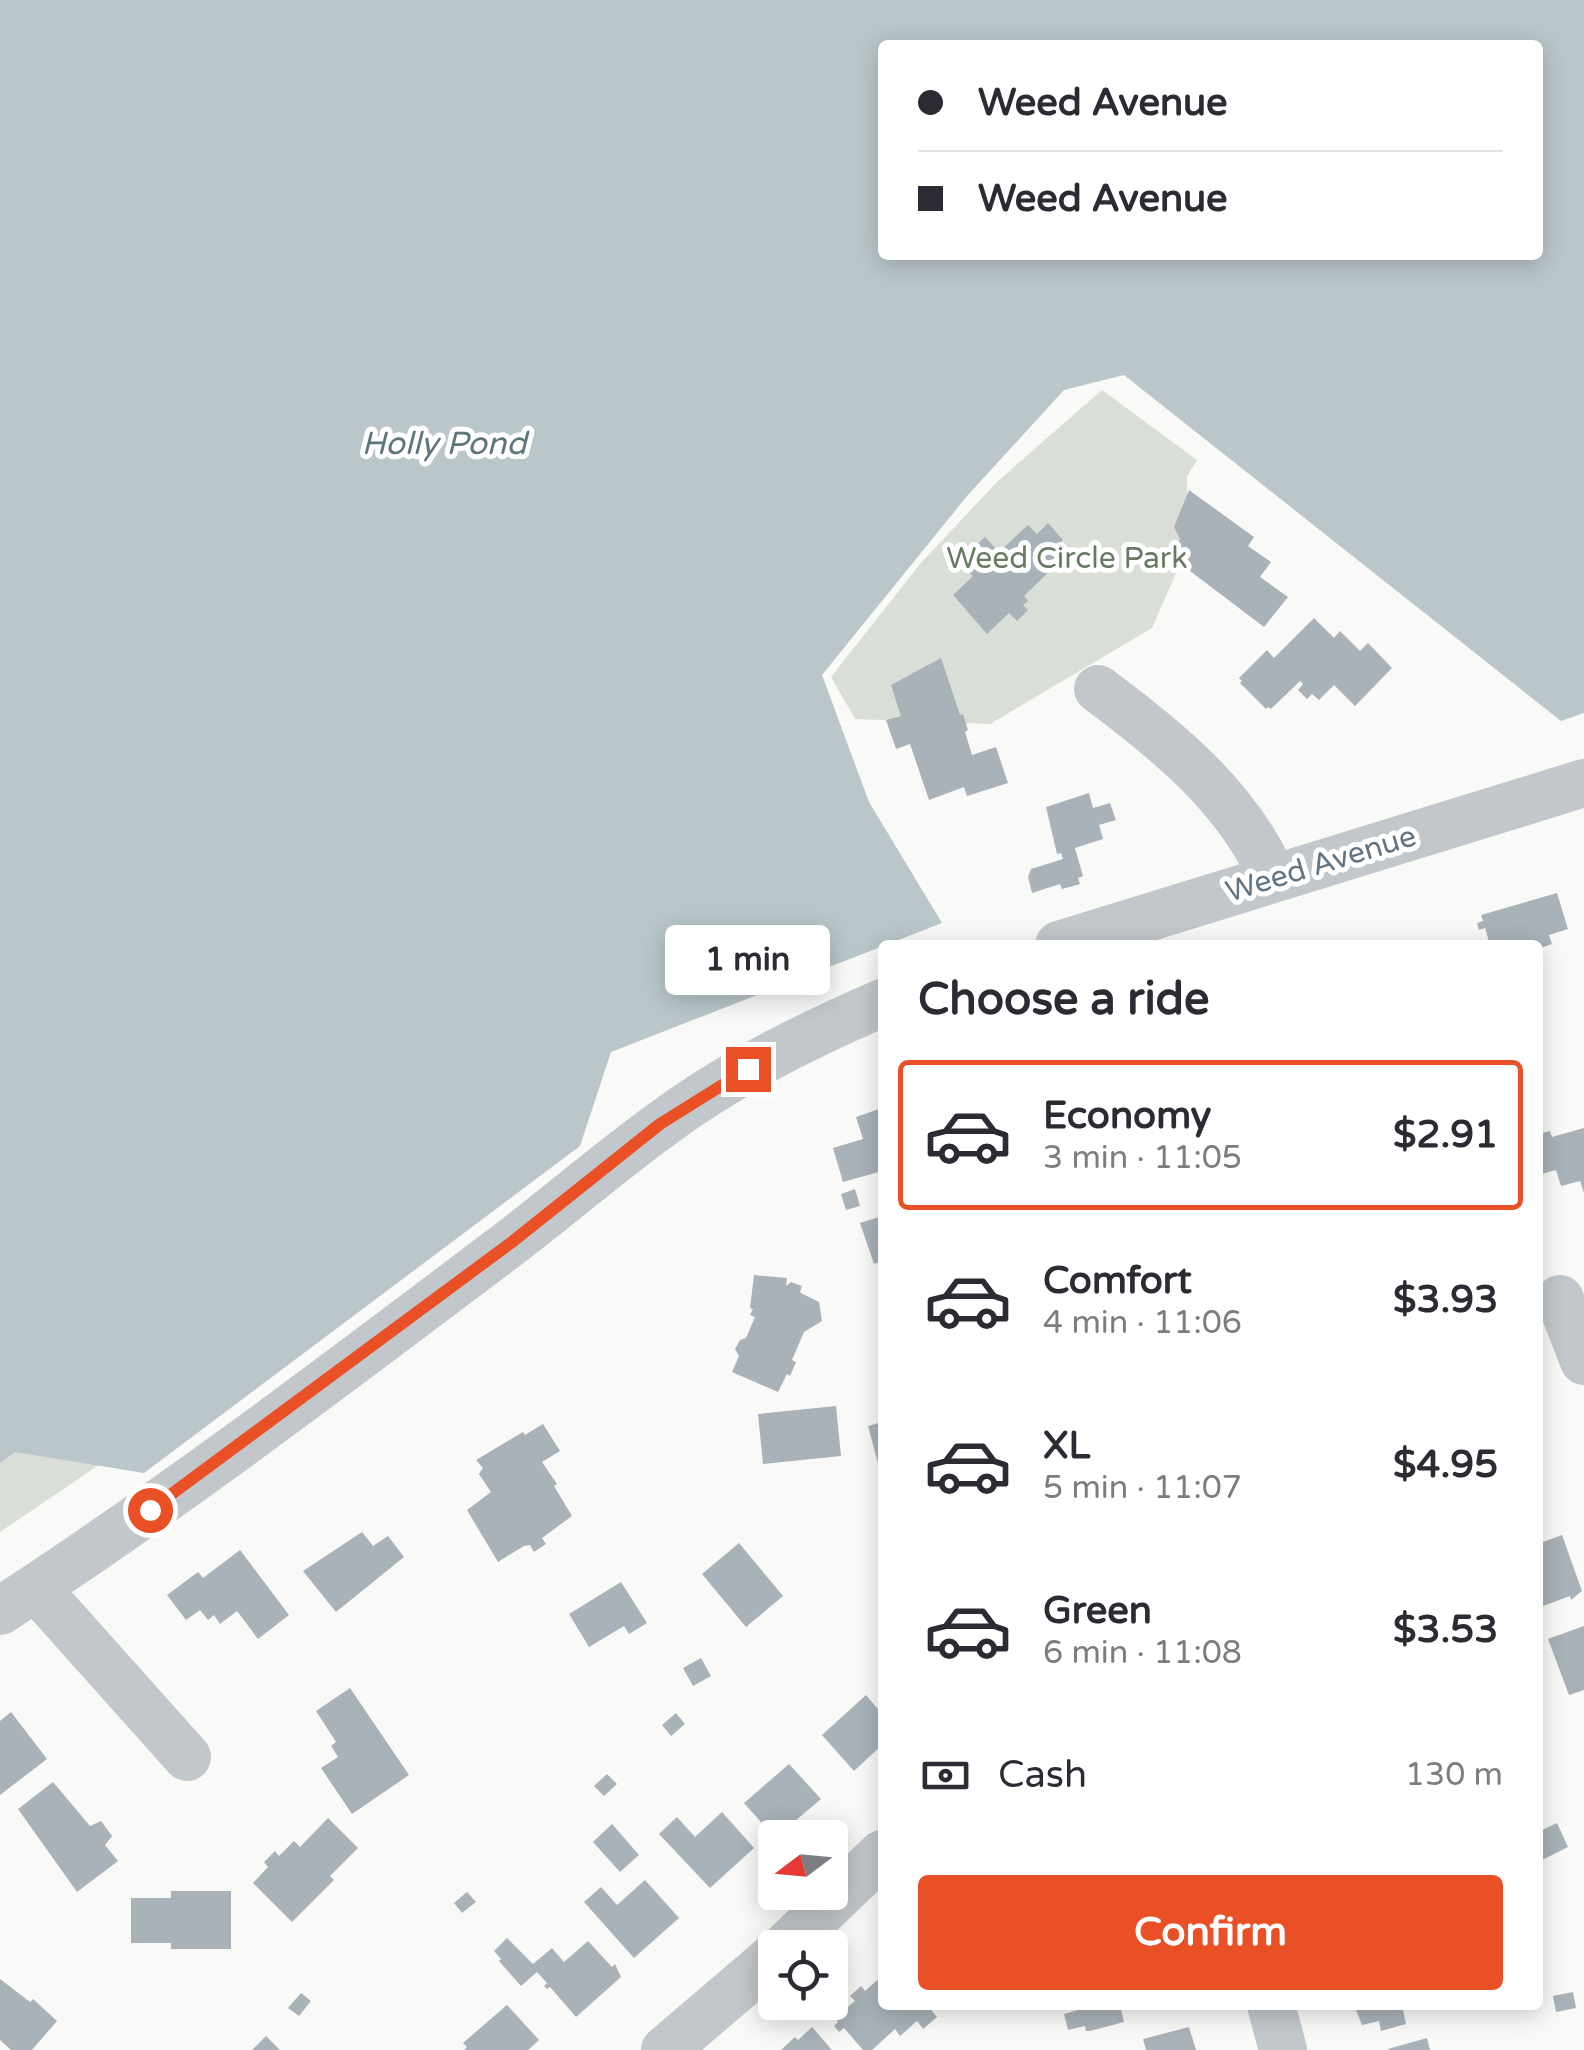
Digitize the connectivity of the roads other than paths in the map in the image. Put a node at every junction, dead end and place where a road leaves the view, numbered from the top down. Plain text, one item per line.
1 (1098, 689) dead end
2 (1584, 783) edge
3 (1272, 878) junction
4 (1075, 940) edge
5 (878, 1005) edge
6 (1560, 1298) edge
7 (1584, 1361) edge
8 (18, 1600) edge
9 (187, 1757) dead end
10 (878, 1858) edge
11 (803, 1930) edge
12 (758, 1971) edge
13 (1272, 2010) edge
14 (665, 2050) edge
15 (1283, 2050) edge

1 - 3 street
2 - 3 street, Weed Avenue
3 - 4 street, Weed Avenue
5 - 8 street
6 - 7 street
8 - 9 street
10 - 11 street
12 - 14 street
13 - 15 street

